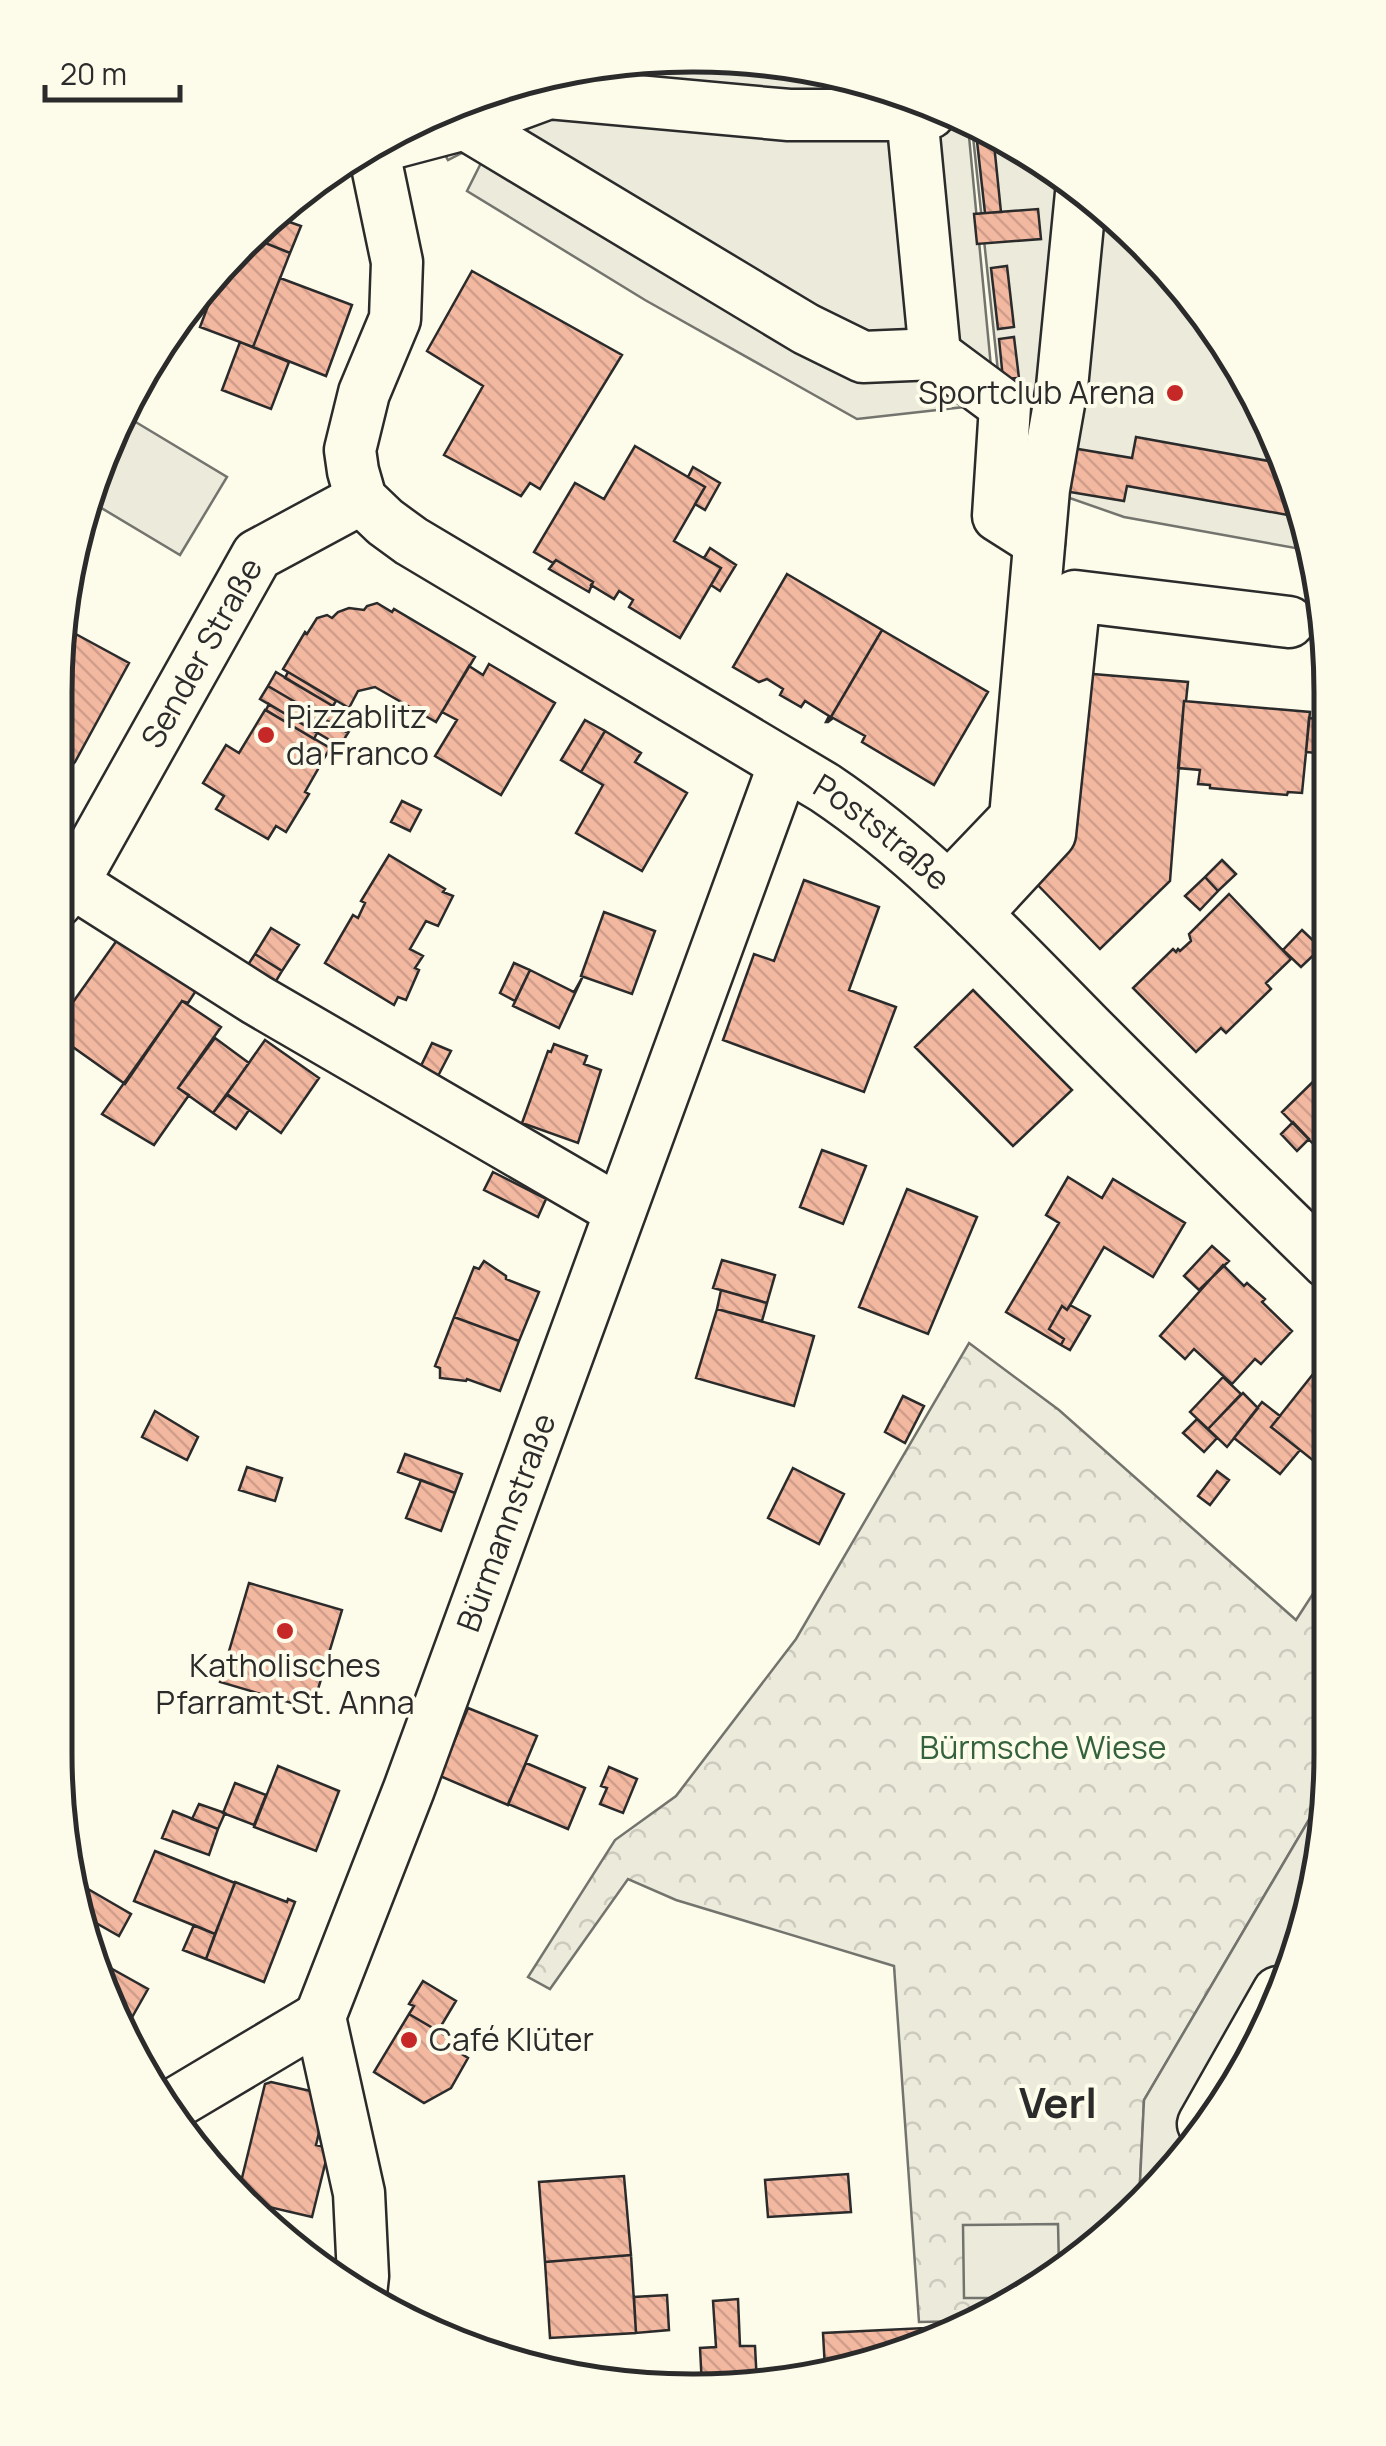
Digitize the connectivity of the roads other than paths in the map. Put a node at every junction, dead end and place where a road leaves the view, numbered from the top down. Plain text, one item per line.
1 (915, 114) edge
2 (921, 117) edge
3 (464, 124) junction
4 (419, 136) edge
5 (376, 160) edge
6 (1080, 208) edge
7 (935, 354) junction
8 (361, 499) junction
9 (1039, 542) junction
10 (1290, 622) dead end
11 (784, 764) junction
12 (73, 877) edge
13 (73, 898) edge
14 (963, 901) junction
15 (620, 1211) junction
16 (1314, 1249) edge
17 (320, 2017) junction
18 (179, 2101) edge
19 (363, 2278) edge

1 - 3 street
2 - 7 street
3 - 4 street
3 - 7 street
5 - 8 street
6 - 9 street
7 - 9 street
8 - 11 street, Poststraße
8 - 12 street, Sender Straße
9 - 14 street
10 - 14 street
11 - 14 street, Poststraße
11 - 15 street, Bürmannstraße
13 - 15 street
14 - 16 street, Poststraße
15 - 17 street, Bürmannstraße
17 - 18 street
17 - 19 street

